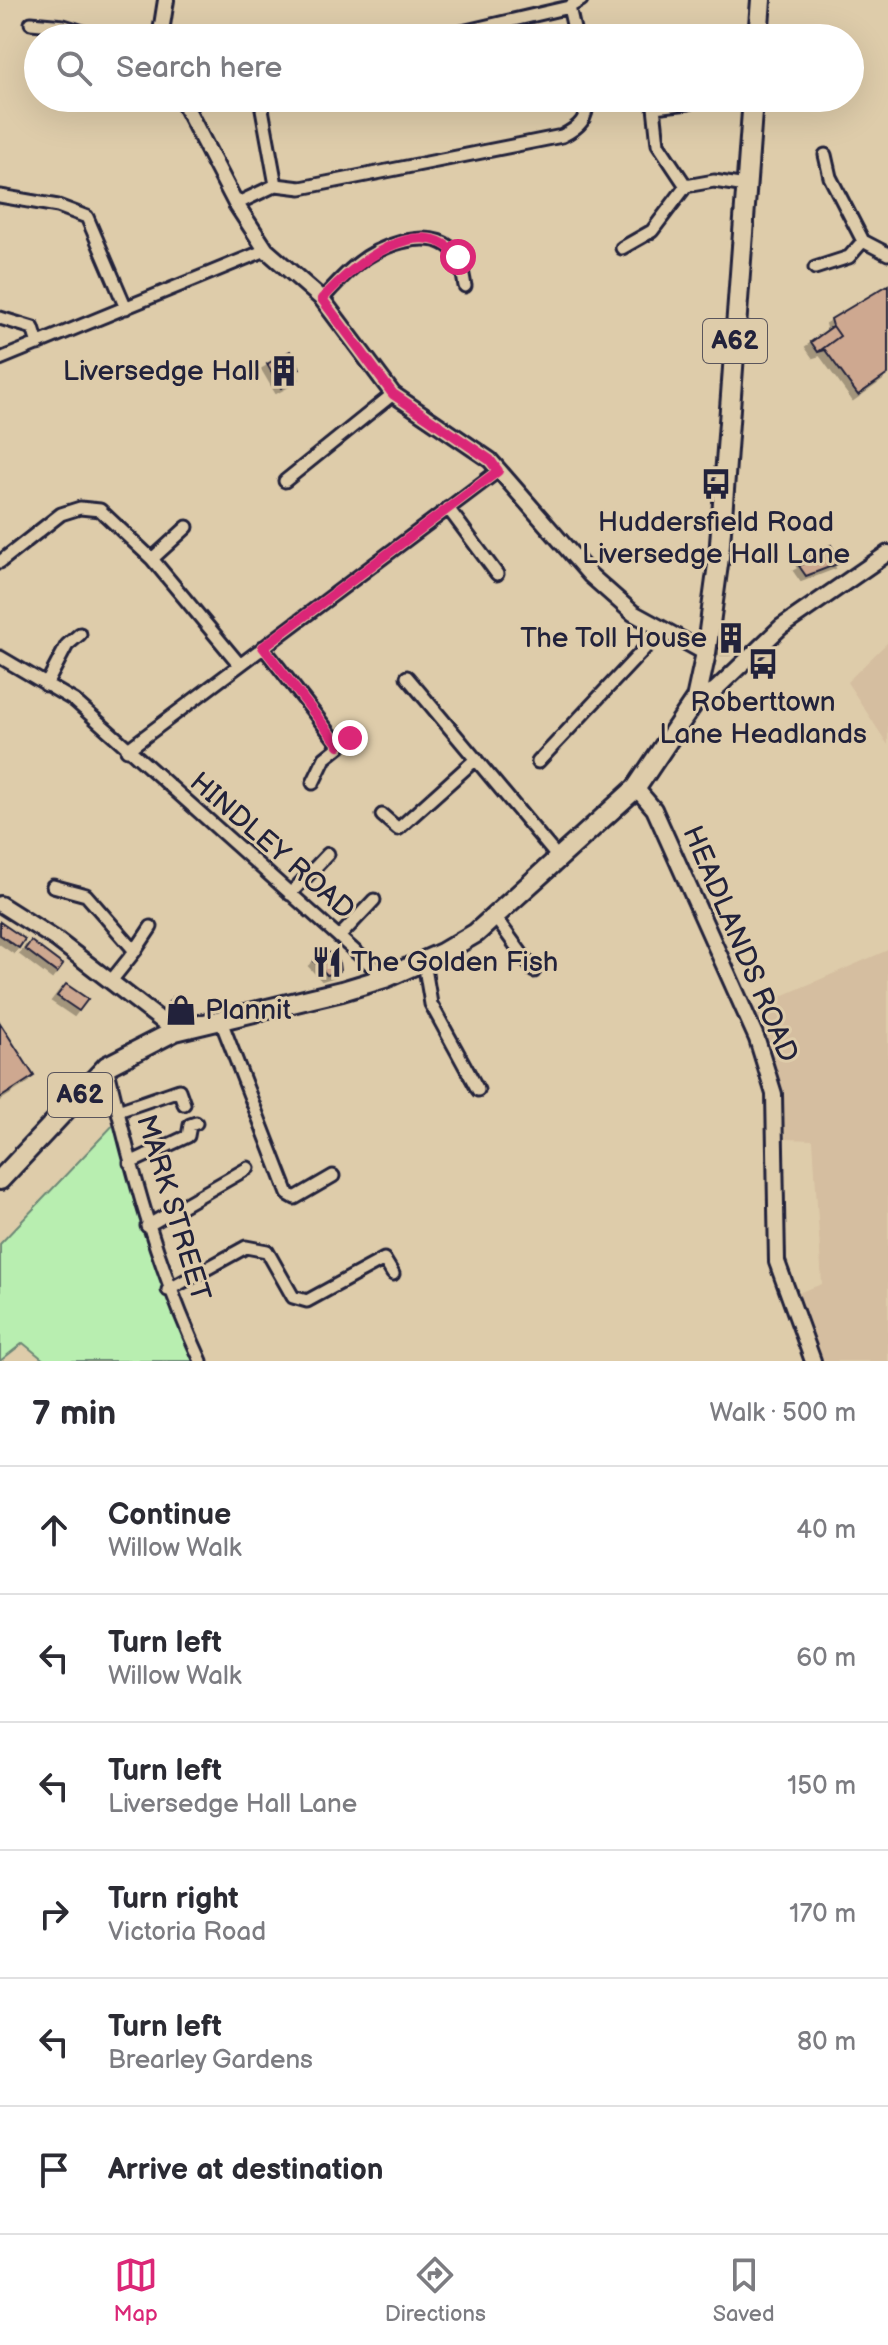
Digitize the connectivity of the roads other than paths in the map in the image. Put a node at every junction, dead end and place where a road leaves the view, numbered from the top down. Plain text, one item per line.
1 (166, 0) edge
2 (581, 0) edge
3 (761, 0) edge
4 (569, 7) junction
5 (31, 23) dead end
6 (42, 24) edge
7 (162, 24) edge
8 (496, 24) edge
9 (573, 24) edge
10 (759, 24) edge
11 (188, 112) edge
12 (263, 112) edge
13 (588, 112) edge
14 (655, 112) edge
15 (752, 112) edge
16 (825, 155) dead end
17 (276, 185) junction
18 (686, 186) junction
19 (746, 186) junction
20 (0, 196) edge
21 (236, 204) junction
22 (863, 241) junction
23 (622, 248) dead end
24 (266, 250) junction
25 (888, 254) edge
26 (815, 268) dead end
27 (465, 286) dead end
28 (322, 299) junction
29 (126, 308) junction
30 (0, 318) edge
31 (38, 344) junction
32 (0, 359) edge
33 (393, 394) junction
34 (498, 471) junction
35 (285, 481) dead end
36 (448, 508) junction
37 (187, 527) dead end
38 (888, 553) edge
39 (152, 559) junction
40 (0, 562) edge
41 (497, 574) dead end
42 (662, 630) junction
43 (80, 634) dead end
44 (263, 647) junction
45 (706, 653) junction
46 (0, 657) edge
47 (240, 665) junction
48 (407, 677) dead end
49 (46, 685) junction
50 (696, 699) junction
51 (350, 738) dead end
52 (339, 745) junction
53 (127, 750) junction
54 (476, 759) junction
55 (538, 762) dead end
56 (313, 783) dead end
57 (636, 788) junction
58 (382, 815) dead end
59 (328, 854) dead end
60 (560, 860) junction
61 (53, 886) dead end
62 (290, 894) junction
63 (374, 900) dead end
64 (0, 904) edge
65 (495, 917) junction
66 (151, 927) dead end
67 (339, 937) junction
68 (135, 951) junction
69 (424, 962) junction
70 (534, 971) dead end
71 (385, 978) junction
72 (111, 981) junction
73 (221, 1021) junction
74 (175, 1031) junction
75 (107, 1066) junction
76 (478, 1090) dead end
77 (184, 1104) dead end
78 (118, 1111) junction
79 (196, 1123) dead end
80 (130, 1163) junction
81 (248, 1168) dead end
82 (333, 1176) dead end
83 (0, 1180) edge
84 (147, 1226) junction
85 (393, 1274) dead end
86 (168, 1290) junction
87 (201, 1361) edge
88 (813, 1361) edge

1 - 7 street
2 - 4 street
3 - 10 main road
4 - 8 street
4 - 9 street
5 - 6 street
11 - 21 street
12 - 17 street
13 - 17 street
14 - 18 street
15 - 19 main road, A62
16 - 22 street
17 - 21 street
18 - 19 street
18 - 23 street
19 - 45 main road, A62
20 - 29 street
21 - 24 street
22 - 25 street
22 - 26 street
24 - 28 street
24 - 29 street
27 - 28 street
28 - 33 street
29 - 31 street
30 - 31 street
31 - 32 street
33 - 34 street
33 - 35 street
34 - 36 street
34 - 42 street
36 - 41 street
36 - 44 street
37 - 39 street
38 - 50 street
39 - 40 street
39 - 47 street
42 - 45 street
42 - 55 street
43 - 49 street
44 - 47 street
44 - 52 street
45 - 50 main road, A62
46 - 49 street, HINDLEY ROAD
47 - 53 street
48 - 54 street
49 - 53 street, HINDLEY ROAD
50 - 57 main road, A62
51 - 52 street
52 - 56 street
53 - 62 street, HINDLEY ROAD
54 - 58 street
54 - 60 street
57 - 60 main road, A62
57 - 88 street, HEADLANDS ROAD
59 - 62 street
60 - 65 main road, A62
61 - 68 street
62 - 67 street, HINDLEY ROAD
63 - 67 street
64 - 72 street
65 - 69 main road, A62
65 - 70 street
66 - 68 street
67 - 71 street, HINDLEY ROAD
68 - 72 street
69 - 71 main road, A62
69 - 76 street
71 - 73 main road, A62
72 - 74 street
73 - 74 main road, A62
73 - 82 street
74 - 75 main road, A62
75 - 78 street, MARK STREET
75 - 83 main road, A62
77 - 78 street
78 - 80 street, MARK STREET
79 - 80 street
80 - 84 street, MARK STREET
81 - 84 street
84 - 86 street, MARK STREET
85 - 86 street
86 - 87 street, MARK STREET

